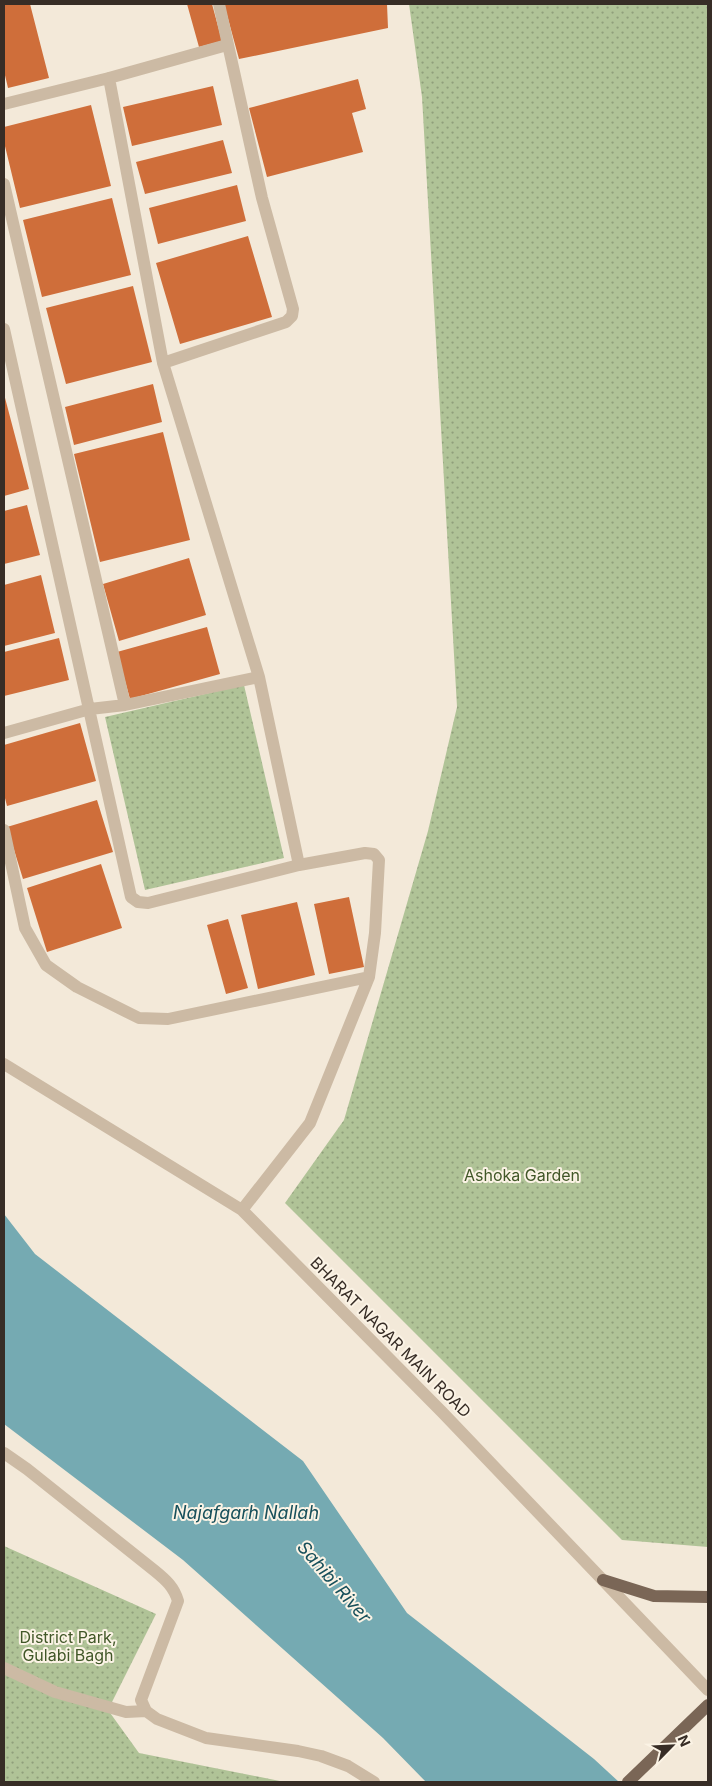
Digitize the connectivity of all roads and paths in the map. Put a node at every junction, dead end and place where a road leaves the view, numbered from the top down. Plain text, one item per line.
1 (218, 4) edge
2 (227, 45) junction
3 (109, 78) junction
4 (4, 104) edge
5 (4, 184) edge
6 (4, 329) edge
7 (163, 363) junction
8 (259, 677) junction
9 (125, 705) junction
10 (90, 709) junction
11 (4, 733) edge
12 (4, 830) edge
13 (299, 865) junction
14 (369, 977) junction
15 (4, 1064) edge
16 (242, 1210) junction
17 (4, 1453) edge
18 (603, 1580) junction
19 (708, 1597) edge
20 (4, 1668) edge
21 (708, 1690) edge
22 (708, 1705) edge
23 (143, 1706) junction
24 (374, 1782) edge
25 (628, 1782) edge

1 - 2 street
2 - 3 street
2 - 7 street
3 - 4 street
3 - 7 street
5 - 9 street
6 - 10 street
7 - 8 street
8 - 9 street
8 - 13 street
9 - 10 street
10 - 11 street
10 - 13 street
12 - 14 street
13 - 14 street
14 - 16 street
15 - 16 street, BHARAT NAGAR MAIN ROAD
16 - 18 street, BHARAT NAGAR MAIN ROAD
17 - 23 street
18 - 19 main road
18 - 21 street, BHARAT NAGAR MAIN ROAD
20 - 23 street
22 - 25 main road
23 - 24 street

